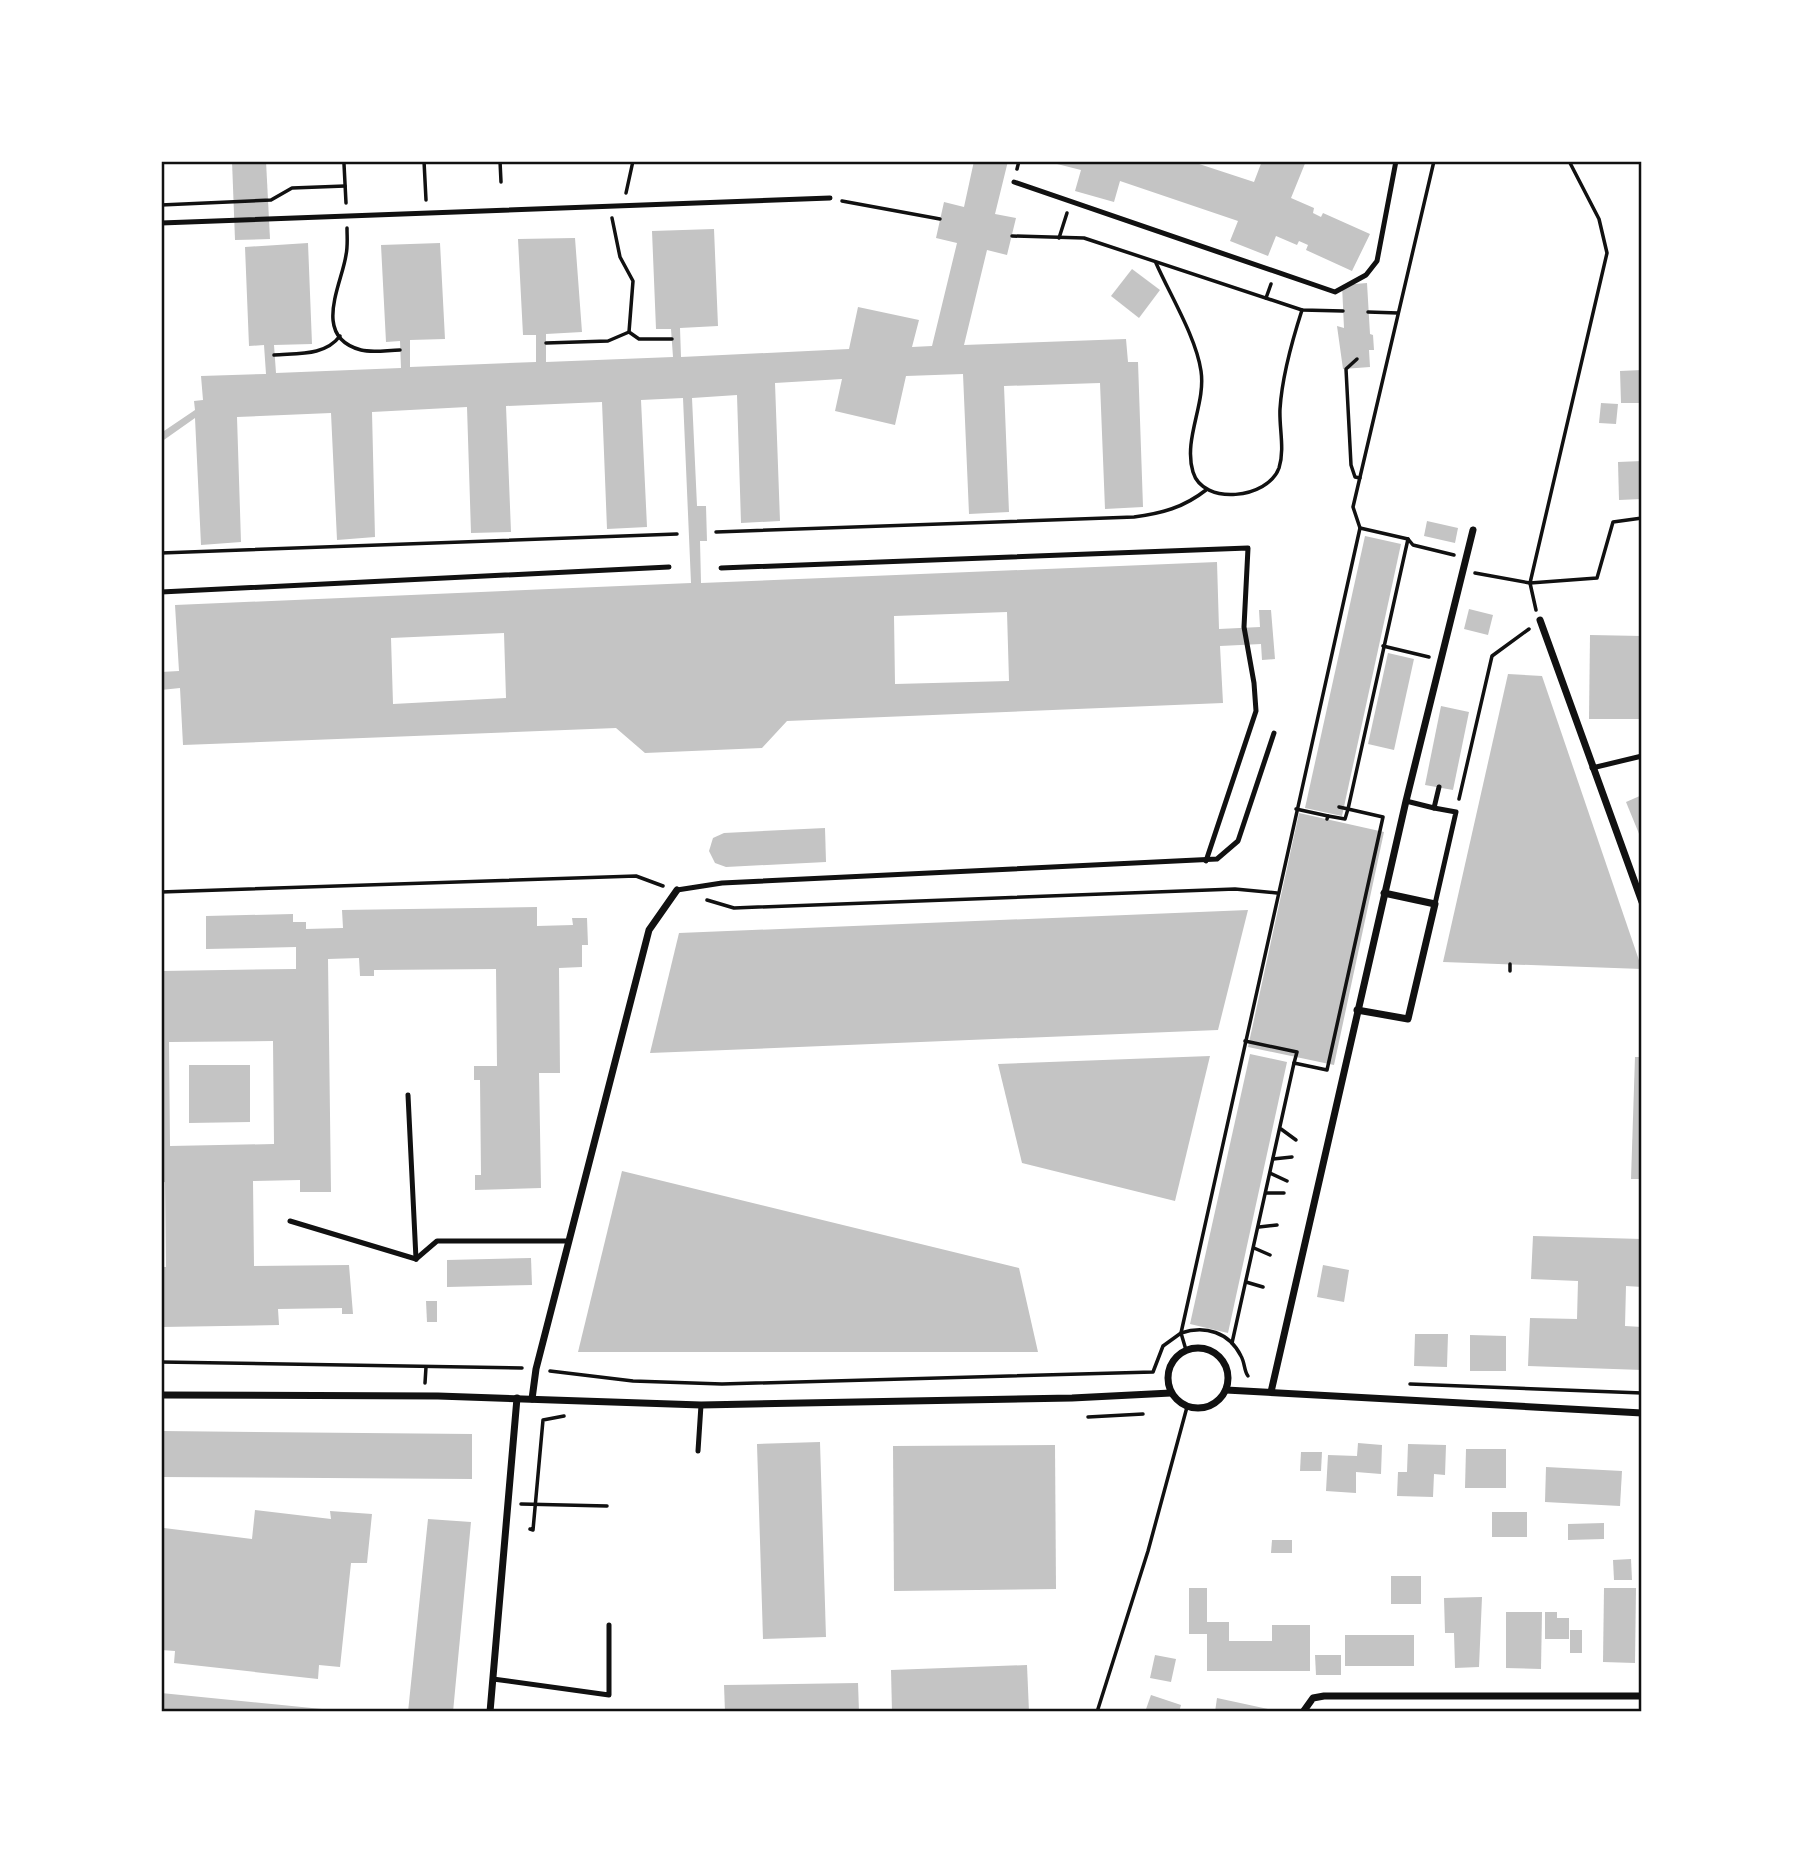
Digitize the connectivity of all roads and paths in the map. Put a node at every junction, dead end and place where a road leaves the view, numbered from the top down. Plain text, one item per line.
1 (424, 161) edge
2 (500, 161) edge
3 (633, 161) edge
4 (1396, 161) edge
5 (1434, 161) edge
6 (1569, 161) edge
7 (344, 164) dead end
8 (501, 182) dead end
9 (1014, 182) dead end
10 (345, 186) junction
11 (830, 198) joint
12 (1070, 201) junction
13 (161, 205) edge
14 (625, 205) junction
15 (611, 206) junction
16 (426, 212) junction
17 (346, 215) junction
18 (940, 219) dead end
19 (161, 223) edge
20 (1012, 236) dead end
21 (1059, 238) junction
22 (1156, 263) junction
23 (1302, 310) junction
24 (1343, 311) dead end
25 (1368, 312) dead end
26 (1398, 313) junction
27 (629, 332) junction
28 (340, 336) junction
29 (672, 339) dead end
30 (546, 343) dead end
31 (400, 350) dead end
32 (274, 355) dead end
33 (1357, 359) dead end
34 (1360, 478) junction
35 (1206, 490) junction
36 (1642, 518) edge
37 (1360, 528) junction
38 (1473, 530) dead end
39 (716, 532) dead end
40 (677, 534) dead end
41 (1388, 535) junction
42 (1408, 539) junction
43 (1387, 541) dead end
44 (161, 553) edge
45 (1466, 557) junction
46 (669, 567) dead end
47 (721, 568) dead end
48 (1463, 570) junction
49 (1530, 583) junction
50 (161, 592) edge
51 (1540, 620) junction
52 (1383, 646) junction
53 (1440, 659) junction
54 (1274, 733) dead end
55 (1642, 756) edge
56 (1592, 768) junction
57 (1439, 787) dead end
58 (1406, 802) junction
59 (1339, 807) dead end
60 (1434, 808) junction
61 (1296, 809) junction
62 (1348, 809) junction
63 (1456, 812) junction
64 (1206, 861) junction
65 (677, 890) junction
66 (161, 892) edge
67 (1277, 893) junction
68 (1384, 893) junction
69 (1642, 902) edge
70 (1435, 904) junction
71 (1510, 964) dead end
72 (1510, 971) dead end
73 (1357, 1010) junction
74 (1245, 1041) junction
75 (1294, 1063) junction
76 (408, 1095) dead end
77 (1280, 1128) junction
78 (1296, 1140) dead end
79 (1292, 1157) dead end
80 (1273, 1160) junction
81 (1270, 1173) junction
82 (1287, 1181) dead end
83 (1266, 1193) junction
84 (1284, 1193) dead end
85 (290, 1222) dead end
86 (1277, 1225) dead end
87 (1258, 1227) junction
88 (569, 1241) junction
89 (1254, 1248) junction
90 (1270, 1255) dead end
91 (416, 1259) junction
92 (1246, 1282) junction
93 (1263, 1287) dead end
94 (1181, 1333) junction
95 (1232, 1343) junction
96 (1186, 1350) junction
97 (161, 1362) edge
98 (426, 1367) junction
99 (536, 1369) junction
100 (1275, 1377) junction
101 (425, 1383) dead end
102 (1407, 1384) dead end
103 (1226, 1390) junction
104 (1271, 1392) junction
105 (1171, 1393) junction
106 (1642, 1393) edge
107 (161, 1395) edge
108 (517, 1398) junction
109 (531, 1399) junction
110 (576, 1401) junction
111 (701, 1405) junction
112 (1187, 1407) junction
113 (1642, 1413) edge
114 (1143, 1414) dead end
115 (1088, 1417) dead end
116 (698, 1451) dead end
117 (508, 1504) junction
118 (536, 1504) junction
119 (607, 1506) dead end
120 (530, 1529) dead end
121 (608, 1625) dead end
122 (493, 1679) junction
123 (1642, 1696) edge
124 (490, 1712) edge
125 (1097, 1712) edge
126 (1303, 1712) edge

1 - 16 path
2 - 8 path
3 - 14 path
4 - 12 lane
5 - 26 path
6 - 49 path
7 - 10 path
9 - 12 lane
10 - 13 path
10 - 17 path
11 - 14 lane
11 - 18 path
12 - 21 path
14 - 15 lane
15 - 16 lane
15 - 27 path
16 - 17 lane
17 - 19 lane
17 - 28 path
20 - 21 path
21 - 22 path
22 - 23 path
22 - 35 path
23 - 24 path
23 - 35 path
25 - 26 path
26 - 34 path
27 - 29 path
27 - 30 path
28 - 31 path
28 - 32 path
33 - 34 path
34 - 37 path
35 - 39 path
36 - 49 path
37 - 41 path
37 - 61 path
38 - 45 street
40 - 44 path
41 - 42 path
41 - 43 path
42 - 45 path
42 - 52 path
45 - 48 street
46 - 50 lane
47 - 64 lane
48 - 49 path
48 - 53 street
49 - 51 path
51 - 56 street
51 - 63 path
52 - 53 path
52 - 62 path
53 - 58 street
54 - 64 lane
55 - 56 lane
56 - 69 street
57 - 60 lane
58 - 60 lane
58 - 68 street
59 - 62 path
60 - 63 lane
61 - 62 path
61 - 67 path
62 - 75 path
63 - 70 lane
64 - 65 lane
65 - 66 path
65 - 67 path
65 - 88 street
67 - 74 path
68 - 70 street
68 - 73 street
70 - 73 street
71 - 72 path
73 - 100 street
74 - 75 path
74 - 94 path
75 - 77 path
76 - 91 lane
77 - 78 path
77 - 80 path
79 - 80 path
80 - 81 path
81 - 82 path
81 - 83 path
83 - 84 path
83 - 87 path
85 - 91 lane
86 - 87 path
87 - 89 path
88 - 91 lane
88 - 99 street
89 - 90 path
89 - 92 path
92 - 93 path
92 - 95 path
94 - 95 path
94 - 96 path
94 - 99 path
95 - 100 path
96 - 103 street
96 - 105 street
97 - 98 path
98 - 99 path
98 - 101 path
99 - 109 street
100 - 104 street
102 - 106 path
103 - 104 street
103 - 112 street
104 - 113 street
105 - 111 street
105 - 112 street
107 - 108 street
108 - 109 street
108 - 117 street
109 - 110 street
110 - 111 street
110 - 118 path
111 - 116 lane
112 - 125 path
114 - 115 path
117 - 118 path
117 - 122 street
118 - 119 path
118 - 120 path
121 - 122 lane
122 - 124 street
123 - 126 street

